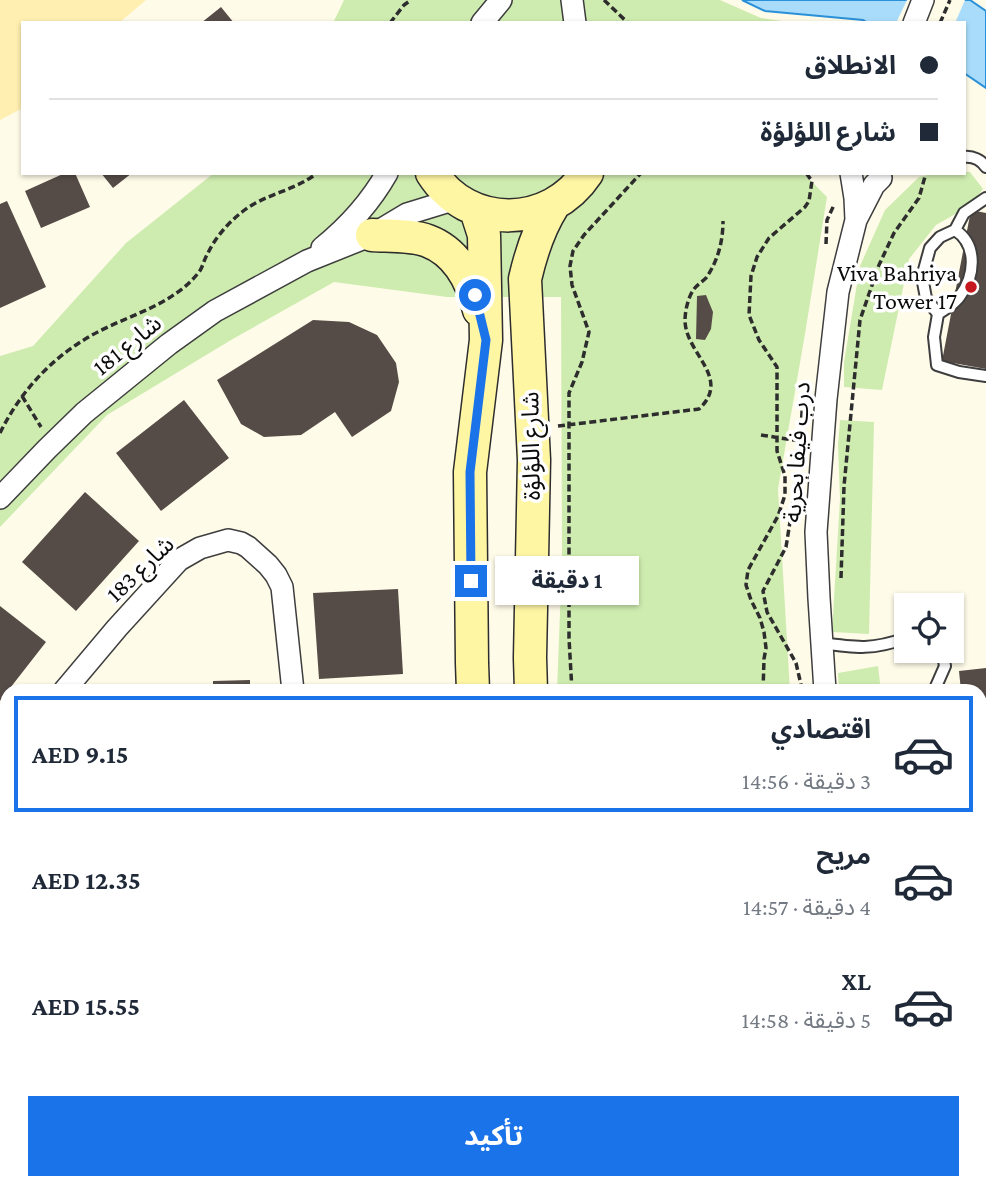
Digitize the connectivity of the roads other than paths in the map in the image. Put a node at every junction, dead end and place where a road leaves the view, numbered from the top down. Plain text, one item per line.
1 (501, 0) edge
2 (572, 0) edge
3 (923, 0) edge
4 (484, 21) edge
5 (575, 21) edge
6 (915, 21) edge
7 (966, 157) edge
8 (986, 167) edge
9 (386, 175) edge
10 (434, 175) edge
11 (585, 175) edge
12 (851, 175) edge
13 (864, 175) edge
14 (889, 176) edge
15 (986, 198) edge
16 (466, 204) junction
17 (552, 206) junction
18 (856, 220) junction
19 (955, 230) junction
20 (372, 234) junction
21 (307, 261) junction
22 (937, 314) junction
23 (486, 340) junction
24 (986, 376) edge
25 (0, 498) edge
26 (894, 642) edge
27 (822, 643) junction
28 (944, 663) edge
29 (70, 684) edge
30 (292, 684) edge
31 (474, 684) edge
32 (531, 684) edge
33 (825, 684) edge
34 (937, 684) edge

1 - 4 street
2 - 5 street
3 - 6 street
7 - 8 lane
9 - 21 street, شارع 181
10 - 16 main road
11 - 17 main road
12 - 18 street, درب فيفا بحرية
13 - 14 street
14 - 18 street, درب فيفا بحرية
15 - 19 lane
16 - 17 main road
16 - 20 street, شارع 181
16 - 23 main road, شارع اللؤلؤة
17 - 32 main road, شارع اللؤلؤة
18 - 27 street, درب فيفا بحرية
19 - 22 lane
19 - 22 lane
20 - 21 street, شارع 181
20 - 23 main road
21 - 25 street, شارع 181
22 - 24 lane
23 - 31 main road, شارع اللؤلؤة
26 - 27 lane
27 - 33 street, درب فيفا بحرية
28 - 34 lane
29 - 30 street, شارع 183

